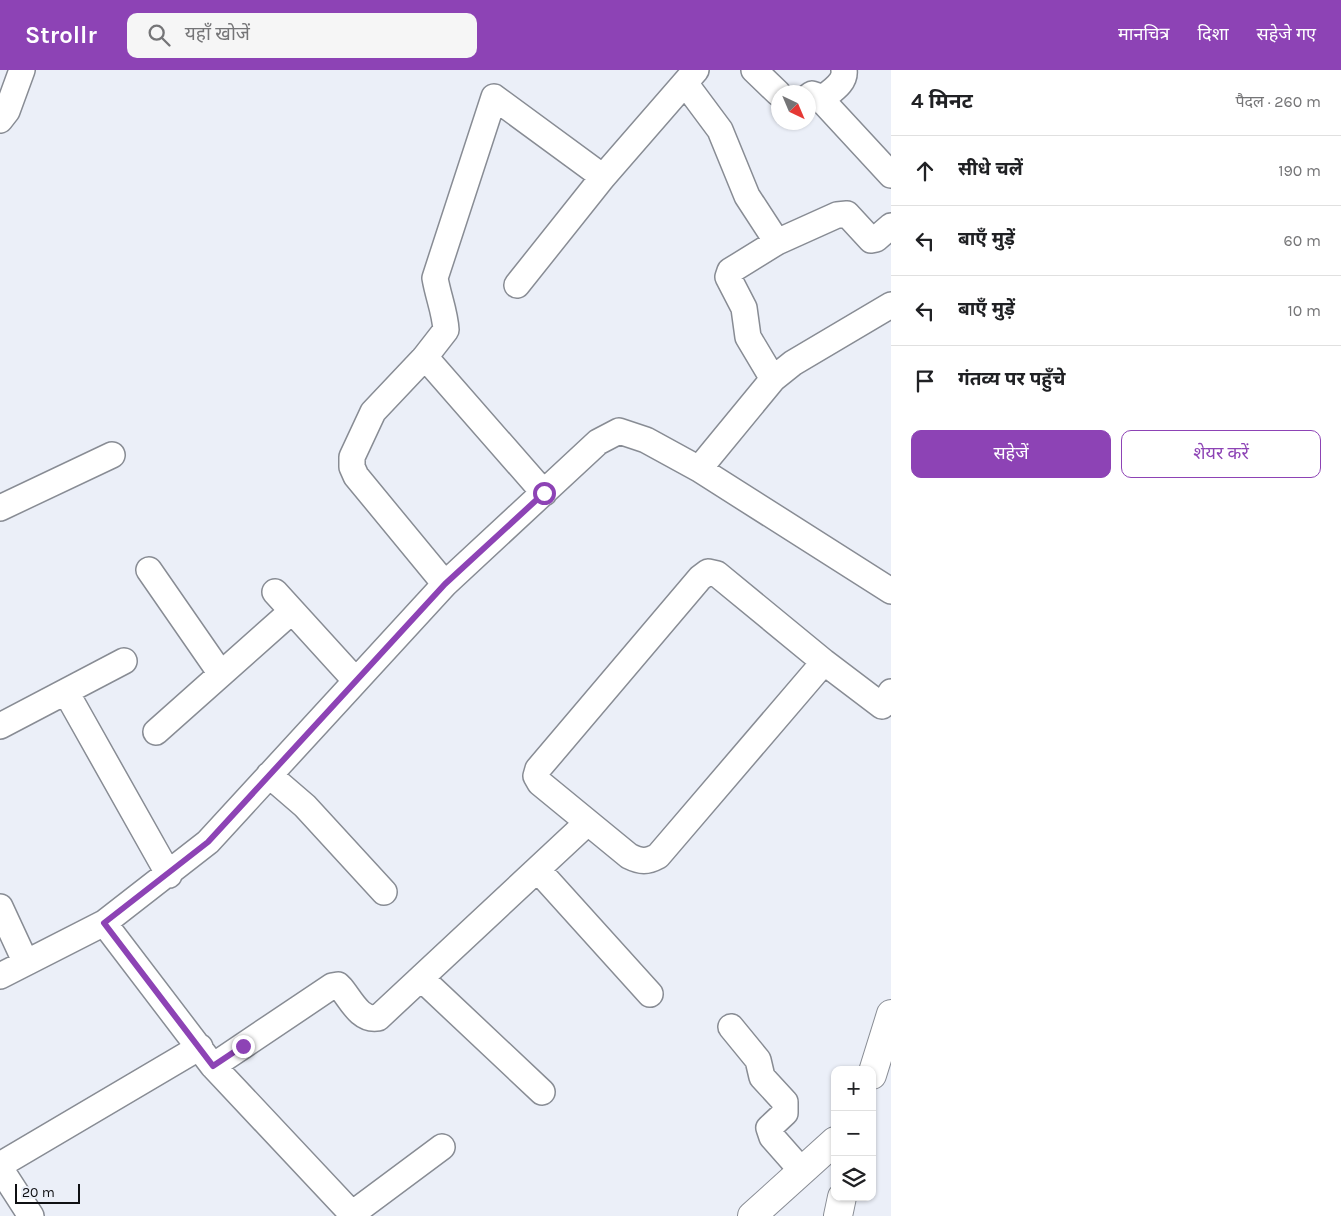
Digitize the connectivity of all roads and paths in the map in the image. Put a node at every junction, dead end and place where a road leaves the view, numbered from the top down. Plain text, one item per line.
1 (22, 70) edge
2 (754, 70) edge
3 (844, 70) edge
4 (690, 76) edge
5 (771, 86) edge
6 (816, 97) edge
7 (816, 99) edge
8 (0, 120) edge
9 (891, 175) edge
10 (604, 177) junction
11 (891, 226) edge
12 (777, 242) junction
13 (517, 285) dead end
14 (891, 305) edge
15 (425, 357) junction
16 (773, 379) junction
17 (112, 455) dead end
18 (699, 469) junction
19 (544, 493) junction
20 (0, 508) edge
21 (149, 570) dead end
22 (445, 584) junction
23 (891, 591) edge
24 (275, 592) dead end
25 (292, 611) junction
26 (124, 661) dead end
27 (824, 662) junction
28 (221, 674) junction
29 (356, 681) junction
30 (66, 692) junction
31 (891, 692) edge
32 (0, 726) edge
33 (156, 732) dead end
34 (269, 776) junction
35 (587, 822) junction
36 (538, 870) junction
37 (169, 875) junction
38 (384, 892) dead end
39 (0, 907) edge
40 (104, 923) junction
41 (25, 961) junction
42 (0, 976) edge
43 (422, 979) junction
44 (650, 994) dead end
45 (891, 1014) edge
46 (731, 1027) dead end
47 (207, 1057) junction
48 (875, 1066) edge
49 (542, 1092) dead end
50 (831, 1145) edge
51 (442, 1146) dead end
52 (0, 1166) edge
53 (802, 1171) junction
54 (841, 1201) edge
55 (353, 1215) edge
56 (32, 1216) edge
57 (752, 1216) edge
58 (838, 1216) edge

1 - 8 street
2 - 5 street
3 - 6 street
4 - 10 street
4 - 12 street
7 - 9 street
10 - 13 street
10 - 15 street
11 - 12 street
12 - 16 street
14 - 16 street
15 - 19 street
15 - 22 street
16 - 18 street
17 - 20 street
18 - 19 street
18 - 23 street
19 - 22 street
21 - 28 street
22 - 29 street
24 - 25 street
25 - 28 street
25 - 29 street
26 - 30 street
27 - 31 street
27 - 35 street
27 - 35 street
28 - 33 street
29 - 34 street
30 - 32 street
30 - 37 street
34 - 37 street
34 - 38 street
35 - 36 street
36 - 43 street
36 - 44 street
37 - 40 street
39 - 41 street
40 - 41 street
40 - 47 street
41 - 42 street
43 - 47 street
43 - 49 street
45 - 48 street
46 - 53 street
47 - 52 street
47 - 55 street
50 - 53 street
51 - 55 street
52 - 56 street
53 - 57 street
54 - 58 street

